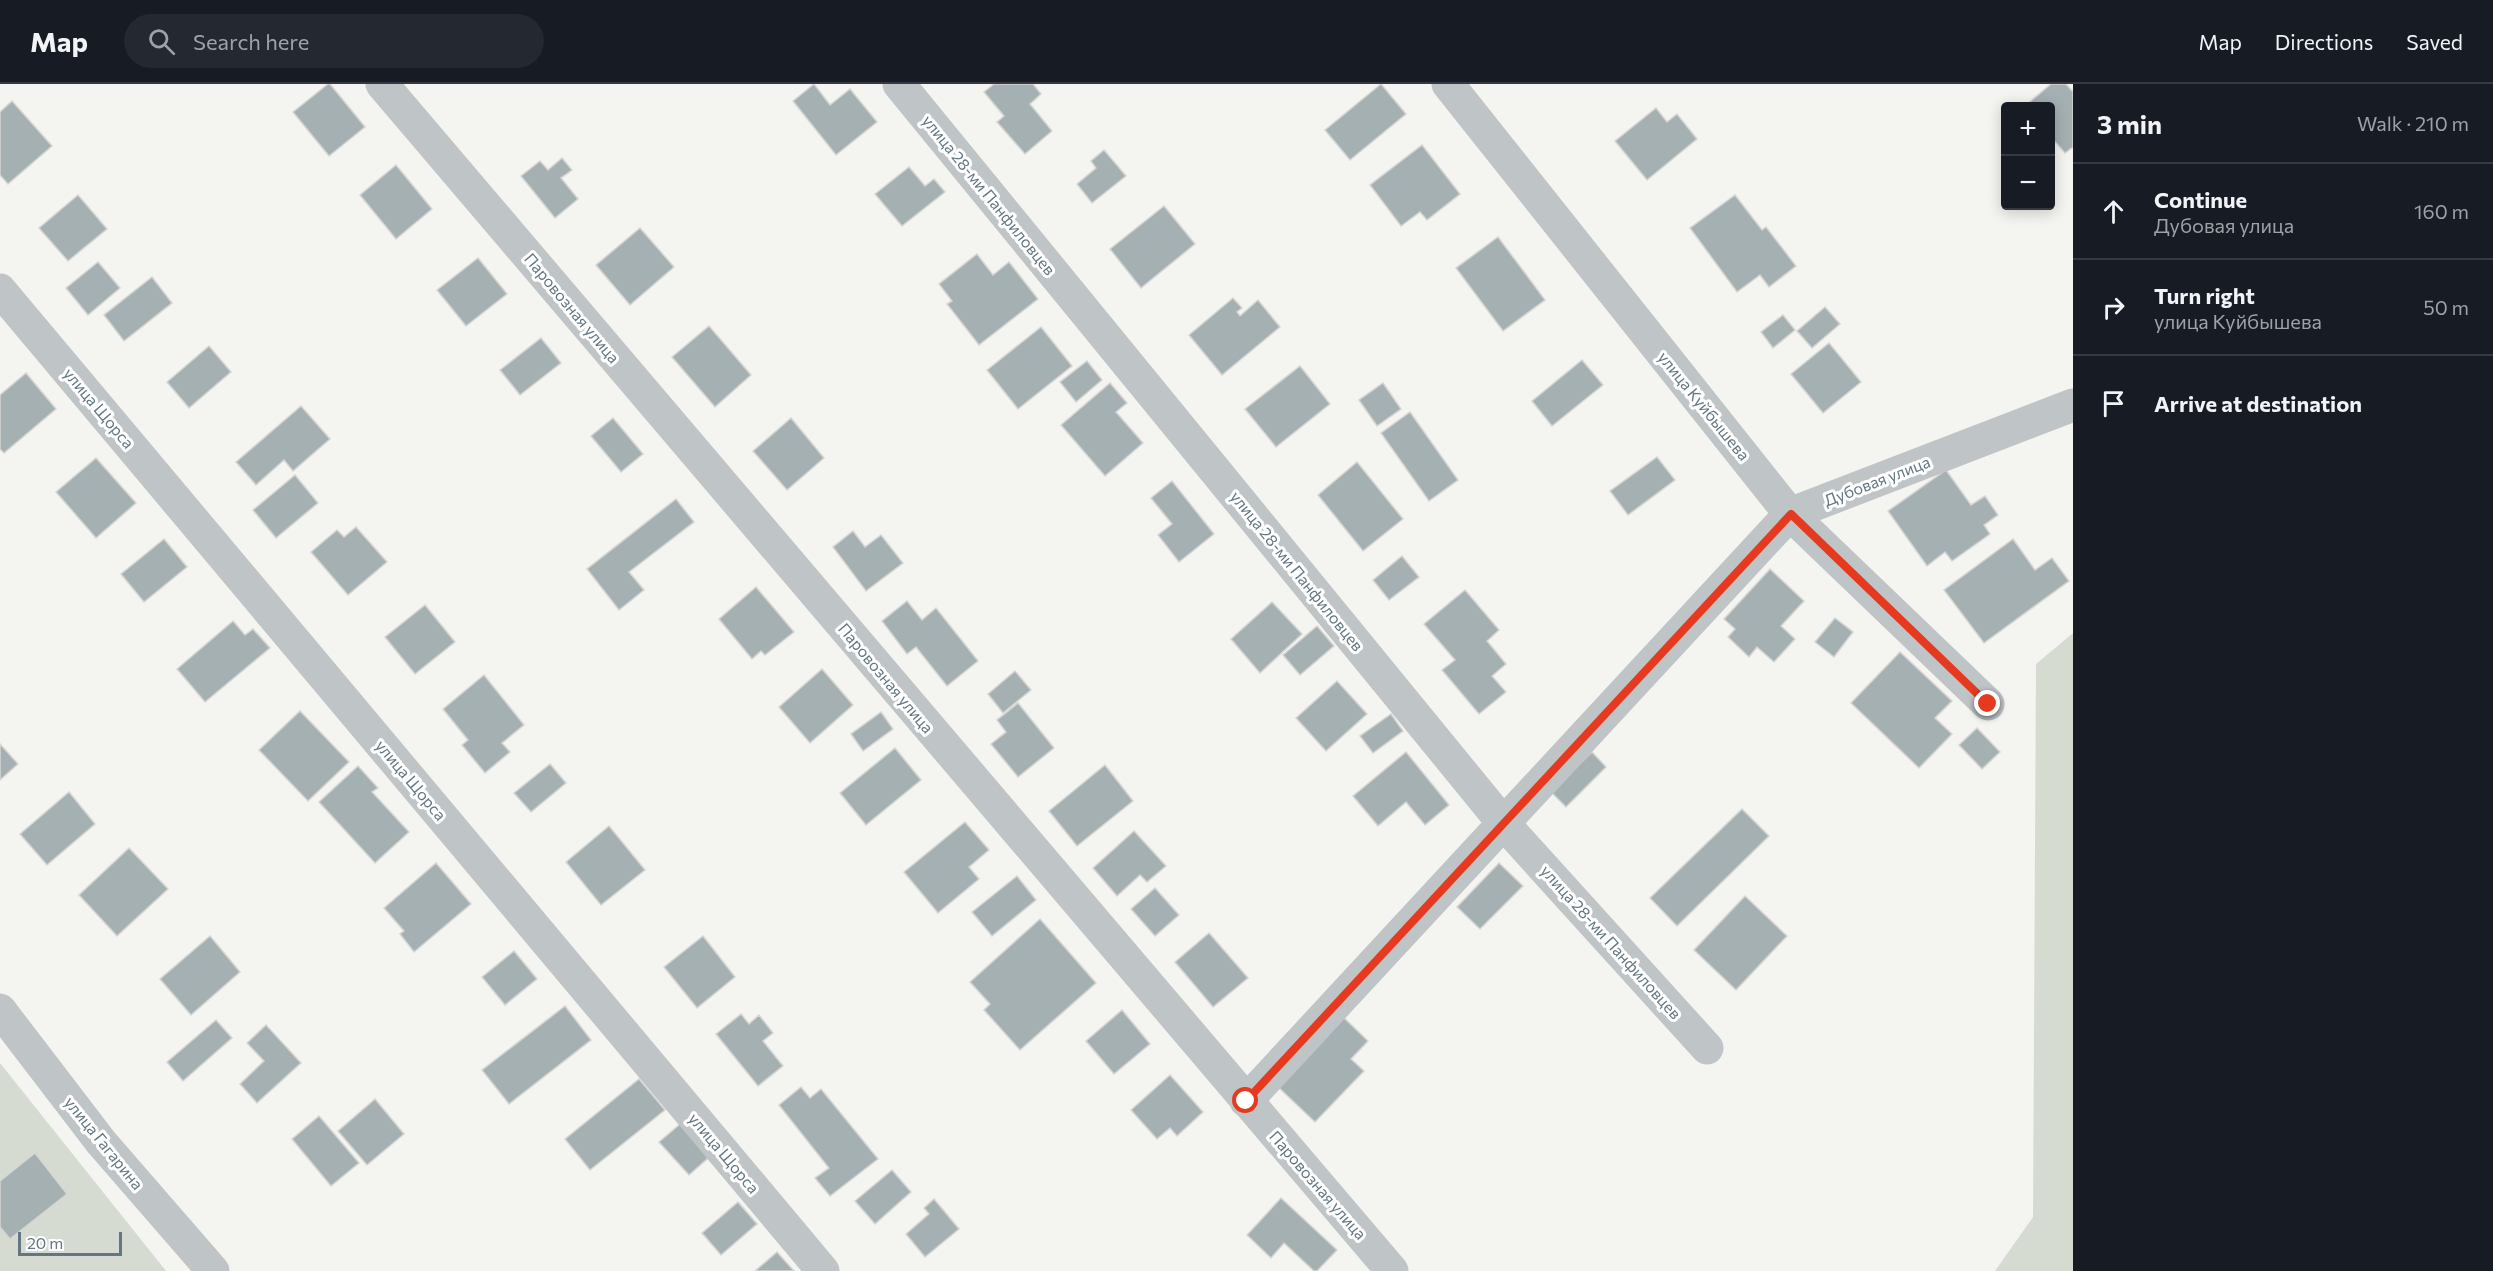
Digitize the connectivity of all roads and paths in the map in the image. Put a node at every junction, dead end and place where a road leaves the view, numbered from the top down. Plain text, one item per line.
1 (382, 84) edge
2 (899, 84) edge
3 (1448, 84) edge
4 (0, 290) edge
5 (2073, 405) edge
6 (1791, 514) junction
7 (1988, 704) dead end
8 (1504, 824) junction
9 (0, 1010) edge
10 (1707, 1048) dead end
11 (1246, 1101) junction
12 (213, 1271) edge
13 (823, 1271) edge
14 (1392, 1271) edge

1 - 11 street, Паровозная улица
2 - 8 street, улица 28-ми Панфиловцев
3 - 6 street, улица Куйбышева
4 - 13 street, улица Щорса
5 - 6 street, Дубовая улица
6 - 7 street, улица Куйбышева
6 - 8 street, Дубовая улица
8 - 10 street, улица 28-ми Панфиловцев
8 - 11 street, Дубовая улица
9 - 12 street, улица Гагарина
11 - 14 street, Паровозная улица

